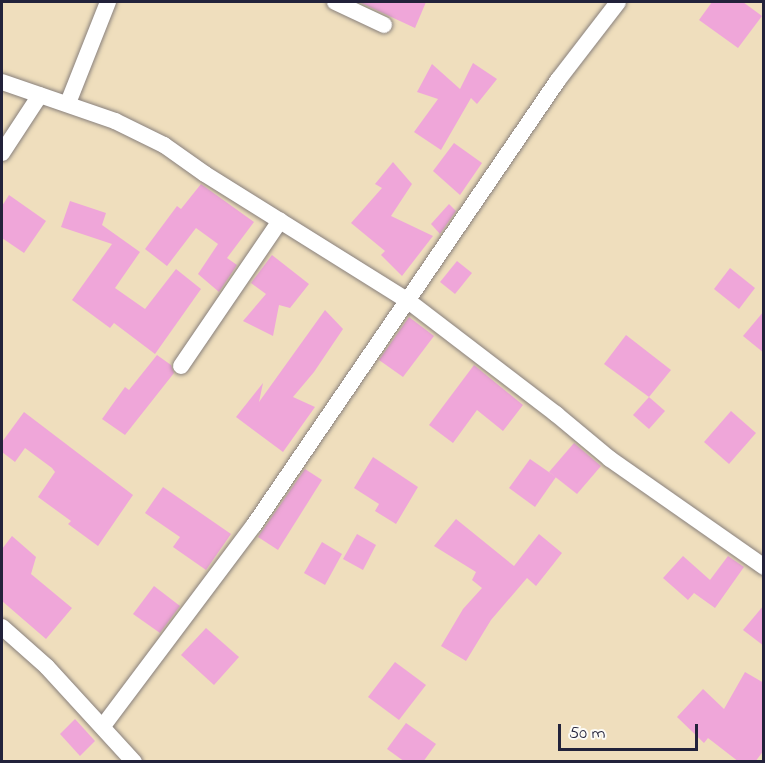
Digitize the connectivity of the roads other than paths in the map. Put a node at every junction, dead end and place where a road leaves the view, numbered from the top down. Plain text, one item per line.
1 (108, 2) edge
2 (335, 2) edge
3 (618, 2) edge
4 (384, 25) dead end
5 (2, 82) edge
6 (40, 95) junction
7 (68, 103) junction
8 (2, 153) edge
9 (280, 221) junction
10 (407, 300) junction
11 (181, 366) dead end
12 (764, 567) edge
13 (2, 627) edge
14 (103, 726) junction
15 (134, 762) edge

1 - 7 street
2 - 4 street
3 - 10 street
5 - 6 street
6 - 7 street
6 - 8 street
7 - 9 street
9 - 10 street
9 - 11 street
10 - 12 street
10 - 14 street
13 - 14 street
14 - 15 street

